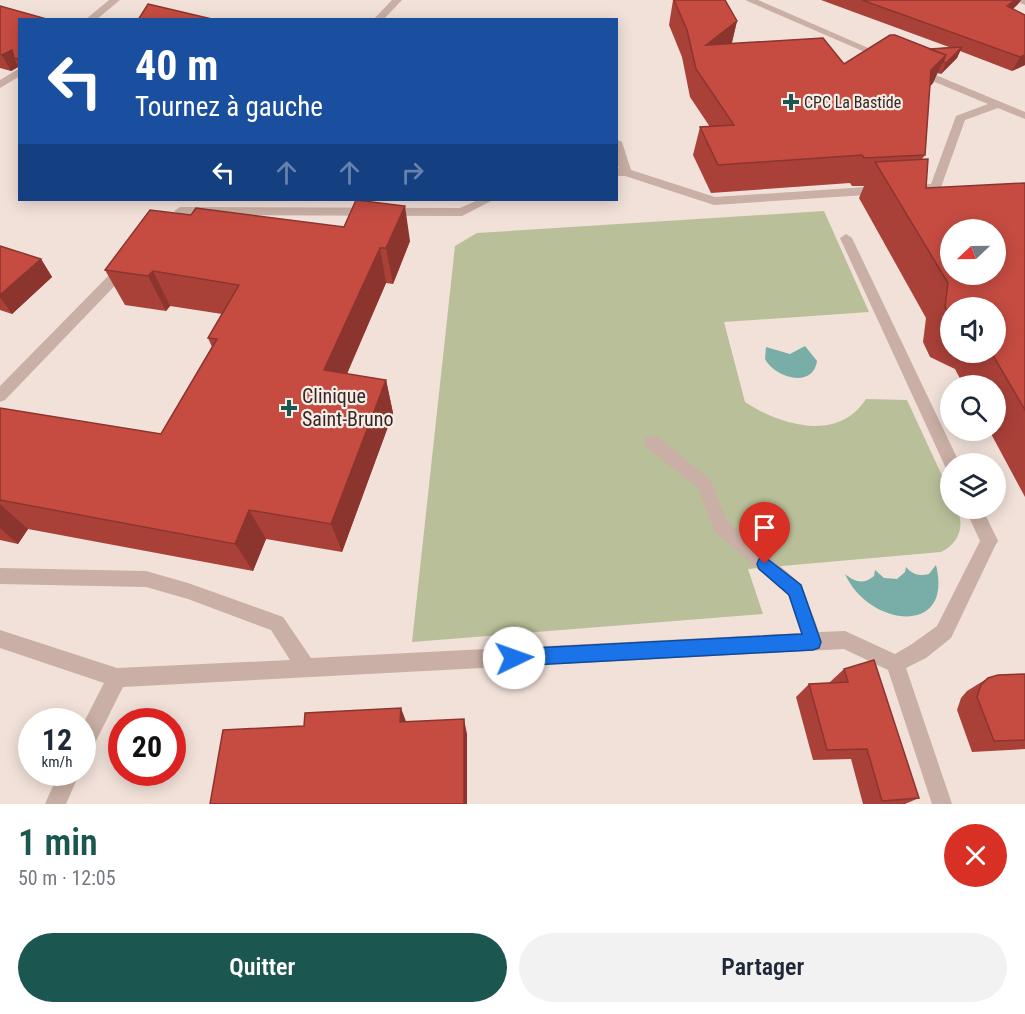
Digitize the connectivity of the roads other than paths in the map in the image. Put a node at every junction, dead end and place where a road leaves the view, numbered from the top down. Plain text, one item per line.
1 (115, 0) edge
2 (397, 0) edge
3 (750, 0) edge
4 (1019, 0) edge
5 (1025, 2) edge
6 (92, 18) edge
7 (379, 18) edge
8 (890, 59) edge
9 (911, 69) edge
10 (18, 72) edge
11 (0, 85) edge
12 (997, 105) junction
13 (1025, 116) edge
14 (618, 154) edge
15 (621, 172) edge
16 (191, 201) edge
17 (485, 201) edge
18 (846, 238) dead end
19 (131, 261) edge
20 (0, 396) edge
21 (652, 442) dead end
22 (947, 453) edge
23 (978, 519) edge
24 (0, 576) edge
25 (0, 639) edge
26 (813, 642) junction
27 (895, 664) junction
28 (306, 669) junction
29 (117, 678) junction
30 (96, 720) edge
31 (63, 786) edge
32 (55, 804) edge
33 (942, 804) edge

1 - 6 street
2 - 7 street
3 - 8 street
4 - 5 street
9 - 12 street
10 - 11 street
12 - 13 street
12 - 15 street
14 - 15 street
16 - 17 street
18 - 22 street
19 - 20 street
21 - 26 street
23 - 27 street
24 - 28 street
25 - 29 street
26 - 27 street
26 - 28 street
27 - 33 street
28 - 29 street
29 - 30 street
31 - 32 street

